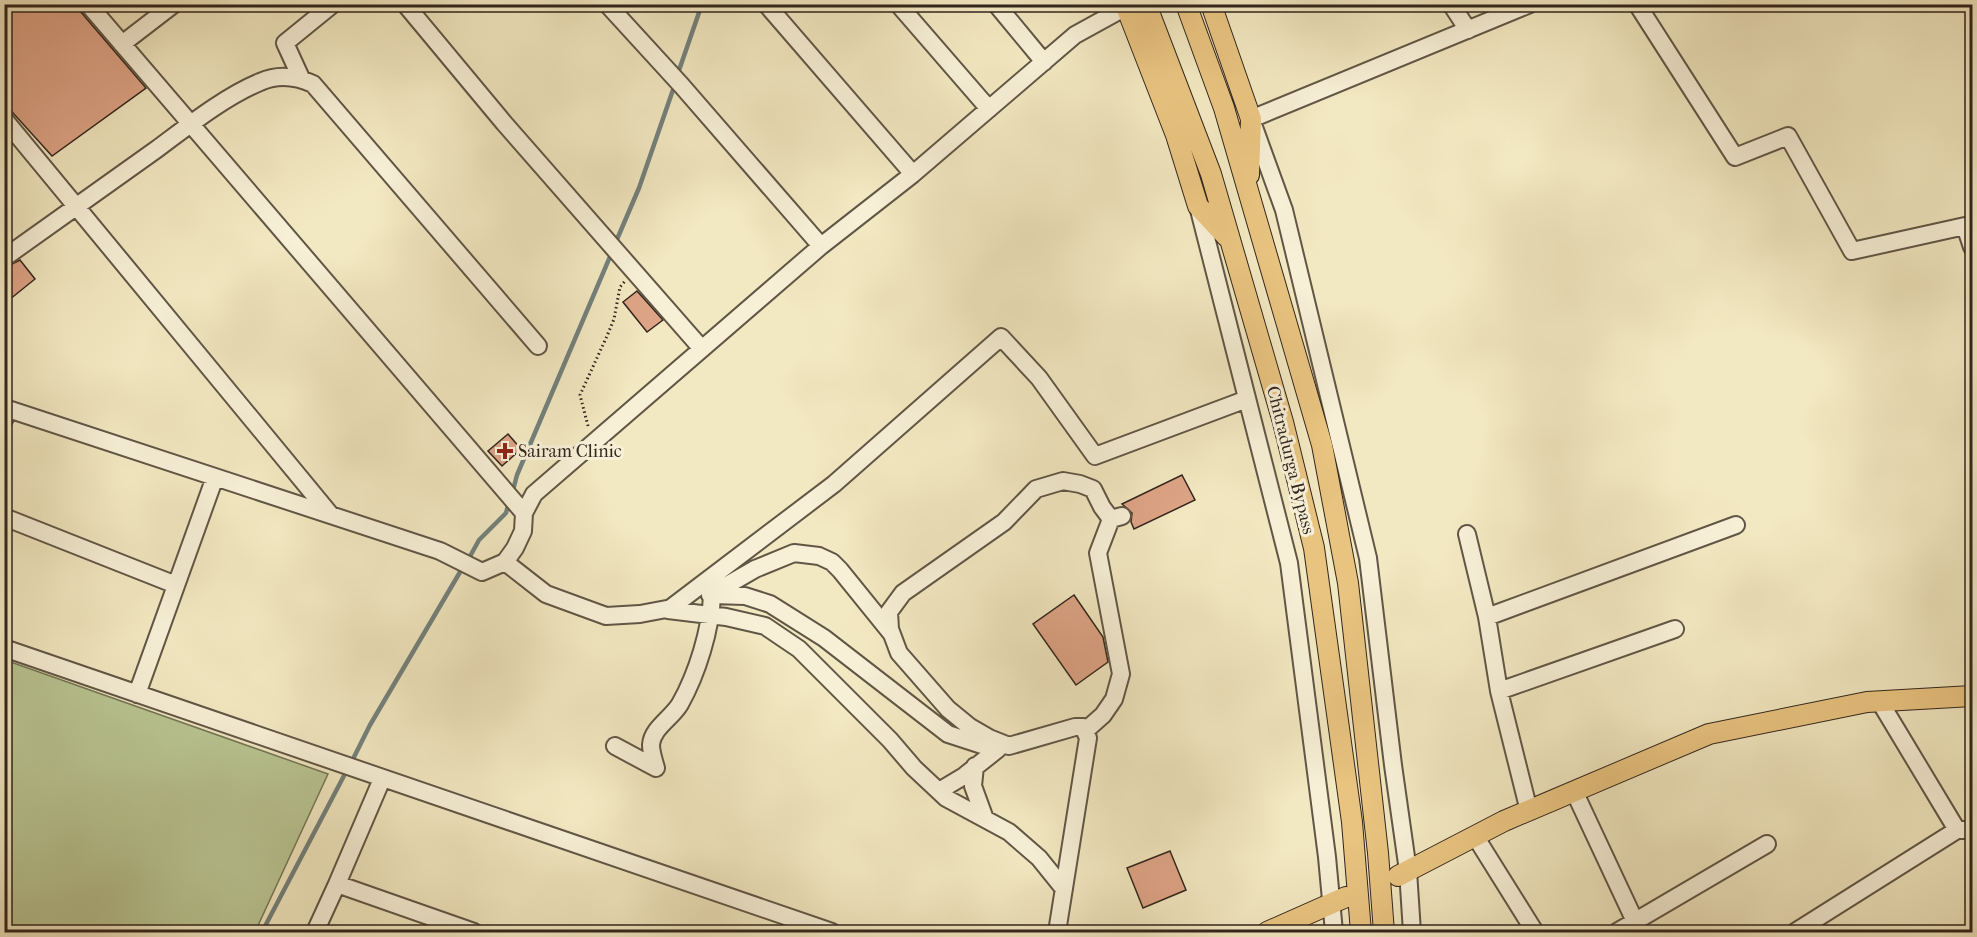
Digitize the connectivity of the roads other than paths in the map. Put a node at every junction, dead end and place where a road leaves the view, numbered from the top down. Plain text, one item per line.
1 (88, 4) edge
2 (174, 4) edge
3 (333, 4) edge
4 (405, 4) edge
5 (606, 4) edge
6 (766, 4) edge
7 (898, 4) edge
8 (996, 4) edge
9 (1186, 4) edge
10 (1210, 4) edge
11 (1451, 4) edge
12 (1530, 4) edge
13 (1638, 4) edge
14 (1132, 5) edge
15 (1468, 30) junction
16 (122, 44) junction
17 (1044, 62) junction
18 (301, 78) junction
19 (989, 109) junction
20 (4, 119) edge
21 (1251, 119) junction
22 (191, 124) junction
23 (913, 174) junction
24 (1249, 194) junction
25 (76, 206) junction
26 (1198, 206) junction
27 (1230, 242) junction
28 (821, 246) junction
29 (1972, 247) edge
30 (8, 249) edge
31 (538, 346) dead end
32 (702, 349) junction
33 (1247, 399) junction
34 (6, 413) edge
35 (214, 477) junction
36 (524, 513) junction
37 (331, 515) junction
38 (4, 517) edge
39 (1736, 525) dead end
40 (1467, 534) dead end
41 (505, 562) junction
42 (176, 585) junction
43 (712, 595) junction
44 (668, 609) junction
45 (711, 615) junction
46 (1486, 616) junction
47 (1675, 629) dead end
48 (892, 635) junction
49 (4, 648) edge
50 (1499, 691) junction
51 (137, 694) junction
52 (1972, 696) edge
53 (1880, 702) junction
54 (1085, 731) junction
55 (615, 746) dead end
56 (1004, 748) junction
57 (975, 766) junction
58 (382, 779) junction
59 (939, 791) junction
60 (1574, 791) junction
61 (1529, 811) junction
62 (985, 819) junction
63 (1965, 830) edge
64 (1475, 836) junction
65 (1767, 844) dead end
66 (1403, 874) junction
67 (337, 884) junction
68 (1064, 889) junction
69 (1339, 901) junction
70 (1411, 924) edge
71 (1637, 927) edge
72 (470, 932) edge
73 (315, 933) edge
74 (832, 933) edge
75 (1057, 933) edge
76 (1267, 933) edge
77 (1334, 933) edge
78 (1361, 933) edge
79 (1384, 933) edge
80 (1421, 933) edge
81 (1535, 933) edge
82 (1617, 933) edge
83 (1795, 933) edge

1 - 16 street
2 - 16 street
3 - 18 street
4 - 32 street
5 - 28 street
6 - 23 street
7 - 19 street
8 - 17 street
9 - 24 main road, Chitradurga Bypass
10 - 21 main road
11 - 15 street
12 - 15 street
13 - 29 street
14 - 17 street
14 - 26 main road
14 - 27 main road, Chitradurga Bypass
15 - 21 street
16 - 22 street
17 - 19 street
18 - 22 street
18 - 31 street
19 - 23 street
20 - 25 street
21 - 24 main road
21 - 66 street
22 - 25 street
22 - 36 street
23 - 28 street
24 - 79 main road, Chitradurga Bypass
25 - 30 street
25 - 37 street
26 - 27 main road
26 - 33 street
27 - 78 main road, Chitradurga Bypass
28 - 32 street
32 - 36 street
33 - 44 street
33 - 69 street
34 - 35 street
35 - 37 street
35 - 42 street
36 - 41 street
37 - 41 street
38 - 42 street
39 - 46 street
40 - 46 street
41 - 44 street
42 - 51 street
43 - 44 street
43 - 45 street
43 - 48 street
43 - 56 street
44 - 45 street
45 - 55 street
45 - 59 street
46 - 50 street
47 - 50 street
48 - 54 street
48 - 56 street
49 - 51 street
50 - 61 street
51 - 58 street
52 - 53 main road
53 - 60 main road
53 - 63 street
54 - 56 street
54 - 68 street
56 - 57 street
57 - 59 street
57 - 62 street
58 - 67 street
58 - 74 street
59 - 62 street
60 - 61 main road
60 - 71 street
61 - 64 main road
62 - 68 street
63 - 83 street
64 - 66 main road
64 - 81 street
65 - 71 street
66 - 70 street
67 - 72 street
67 - 73 street
68 - 75 street
69 - 76 main road
69 - 77 street
70 - 80 street
71 - 82 street

